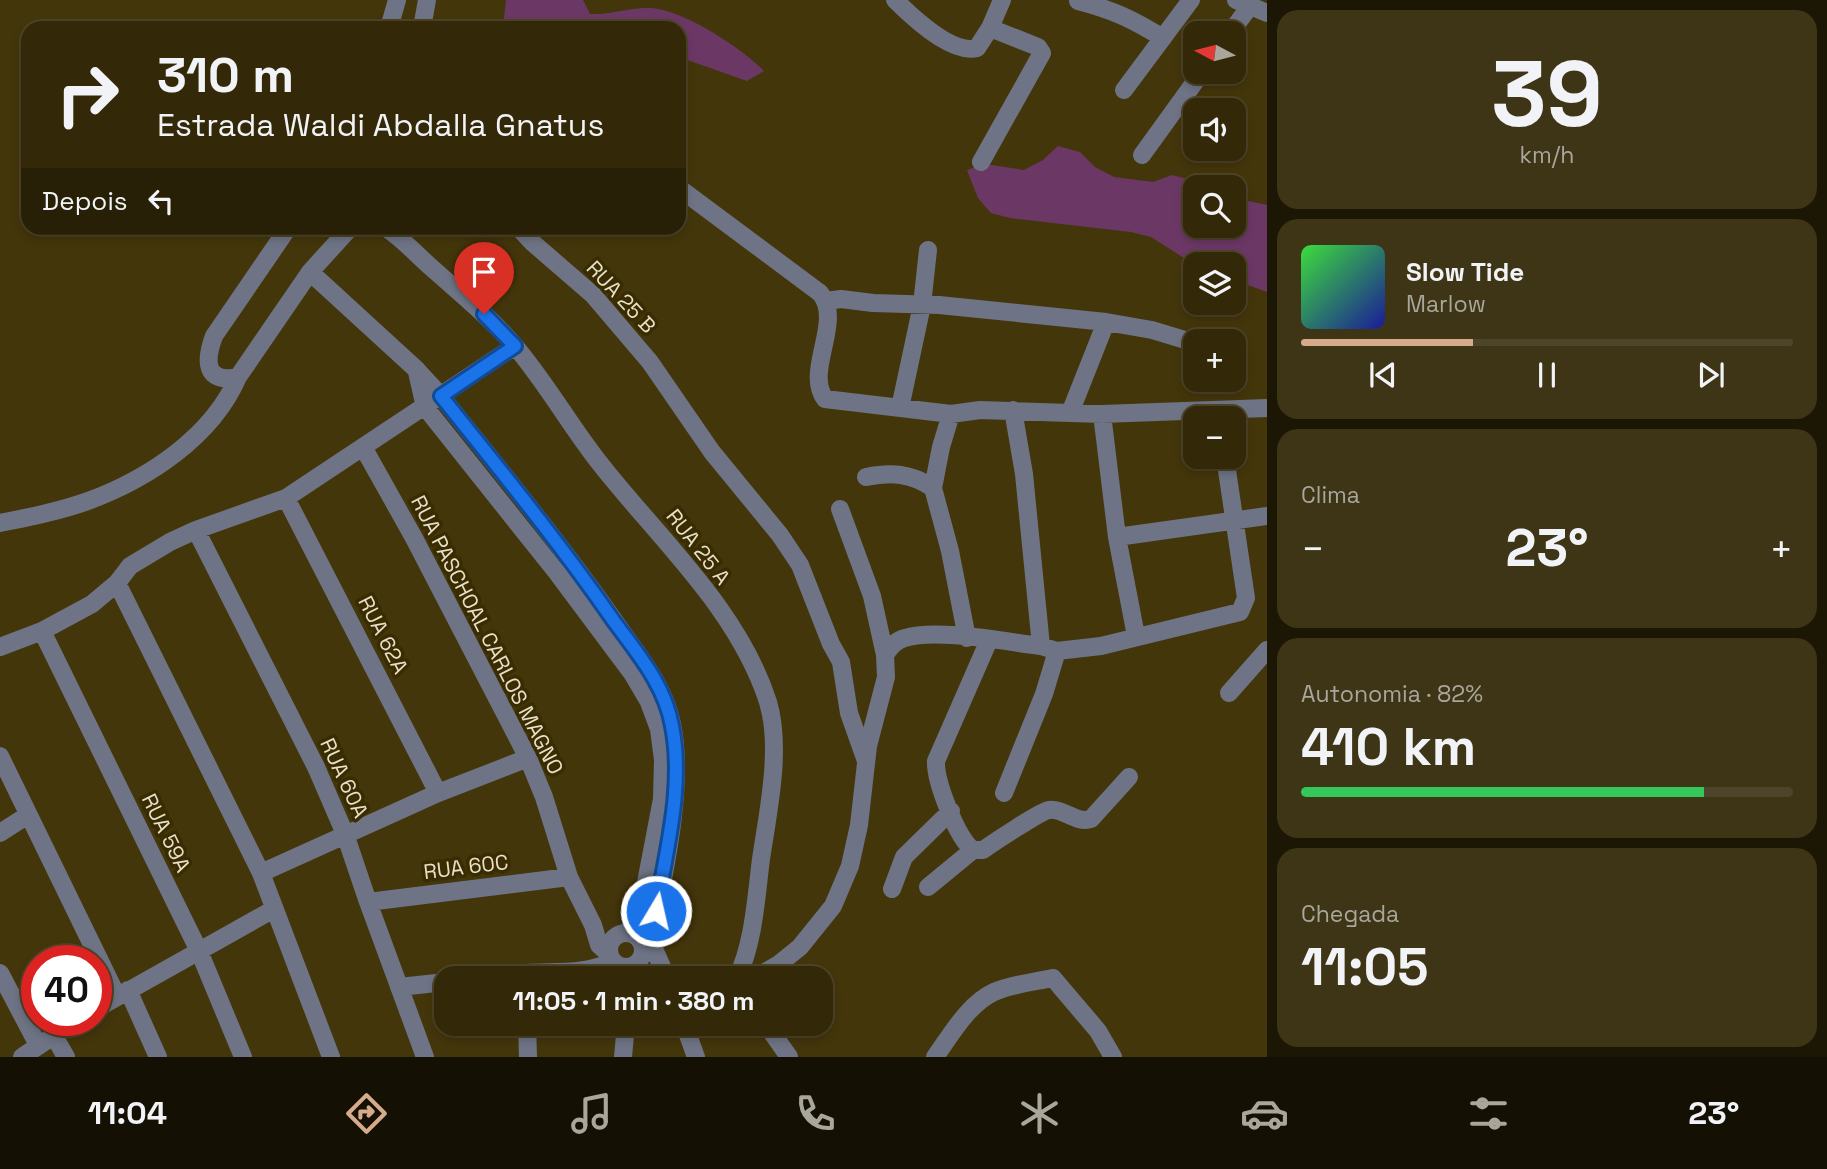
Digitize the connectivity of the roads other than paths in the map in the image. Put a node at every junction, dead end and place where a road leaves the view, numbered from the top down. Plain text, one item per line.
1 (397, 0) edge
2 (427, 0) edge
3 (896, 0) edge
4 (1002, 0) edge
5 (1191, 0) edge
6 (1078, 1) edge
7 (1251, 6) edge
8 (391, 21) edge
9 (423, 21) edge
10 (1239, 21) edge
11 (990, 28) junction
12 (1163, 38) junction
13 (1193, 84) edge
14 (1124, 90) dead end
15 (1142, 155) dead end
16 (981, 162) dead end
17 (686, 193) edge
18 (283, 235) edge
19 (330, 235) edge
20 (344, 235) edge
21 (394, 235) edge
22 (527, 235) edge
23 (928, 250) dead end
24 (327, 253) junction
25 (310, 272) junction
26 (826, 301) junction
27 (922, 305) junction
28 (1106, 322) junction
29 (1183, 339) edge
30 (515, 346) junction
31 (417, 370) junction
32 (238, 377) junction
33 (441, 396) junction
34 (425, 407) junction
35 (901, 408) junction
36 (1267, 408) edge
37 (1013, 410) junction
38 (1246, 411) edge
39 (1070, 413) junction
40 (951, 414) junction
41 (1102, 414) junction
42 (1183, 414) edge
43 (363, 447) junction
44 (1227, 469) edge
45 (866, 477) dead end
46 (933, 488) junction
47 (286, 498) junction
48 (839, 509) dead end
49 (1267, 516) edge
50 (1234, 520) junction
51 (0, 523) edge
52 (196, 530) junction
53 (1117, 537) junction
54 (117, 583) junction
55 (42, 631) junction
56 (1136, 636) junction
57 (967, 638) junction
58 (989, 640) junction
59 (0, 647) edge
60 (1049, 649) junction
61 (1267, 650) edge
62 (885, 655) junction
63 (1228, 693) dead end
64 (0, 756) edge
65 (528, 758) junction
66 (866, 761) junction
67 (1129, 777) dead end
68 (439, 793) junction
69 (1004, 793) dead end
70 (950, 811) junction
71 (28, 815) junction
72 (0, 833) edge
73 (345, 834) junction
74 (973, 850) junction
75 (261, 873) junction
76 (569, 877) junction
77 (928, 887) dead end
78 (892, 888) dead end
79 (368, 902) junction
80 (274, 909) junction
81 (199, 951) junction
82 (626, 956) edge
83 (604, 966) edge
84 (643, 966) edge
85 (747, 966) edge
86 (773, 966) edge
87 (0, 973) edge
88 (434, 983) edge
89 (399, 987) junction
90 (123, 993) junction
91 (112, 1000) edge
92 (53, 1036) edge
93 (527, 1036) edge
94 (613, 1036) edge
95 (625, 1036) edge
96 (688, 1036) edge
97 (774, 1036) edge
98 (46, 1041) junction
99 (22, 1057) edge
100 (66, 1057) edge
101 (158, 1057) edge
102 (243, 1057) edge
103 (331, 1057) edge
104 (425, 1057) edge
105 (528, 1057) edge
106 (612, 1057) edge
107 (623, 1057) edge
108 (696, 1057) edge
109 (789, 1057) edge
110 (934, 1057) edge
111 (1113, 1057) edge

1 - 8 street
2 - 9 street
3 - 11 street
4 - 11 street
5 - 12 street
6 - 12 street
7 - 10 street
11 - 16 street
12 - 14 street
13 - 15 street
17 - 26 street
18 - 32 street
19 - 24 street
20 - 24 street
21 - 30 street, RUA 25 A
22 - 66 street, RUA 25 B
23 - 27 street
24 - 25 street
25 - 31 street
25 - 32 street
26 - 27 street
26 - 35 street
27 - 28 street
27 - 35 street
28 - 29 street
28 - 39 street
30 - 33 street
30 - 85 street, RUA 25 A
31 - 33 street
31 - 34 street
32 - 51 street
33 - 34 street
33 - 82 street
34 - 43 street
34 - 82 street
35 - 40 street
36 - 38 street
37 - 39 street
37 - 40 street
37 - 60 street
39 - 41 street
40 - 46 street
41 - 42 street
41 - 53 street
43 - 47 street
43 - 65 street, RUA PASCHOAL CARLOS MAGNO
44 - 50 street
45 - 46 street
46 - 57 street
47 - 52 street
47 - 68 street, RUA 62A
48 - 62 street
49 - 50 street
50 - 53 street
50 - 56 street
52 - 54 street
52 - 73 street, RUA 60A
53 - 56 street
54 - 55 street
54 - 75 street
55 - 59 street
55 - 81 street, RUA 59A
56 - 60 street
57 - 58 street
57 - 62 street
58 - 60 street
58 - 70 street
60 - 69 street
61 - 63 street
62 - 66 street
64 - 71 street
65 - 68 street
65 - 76 street, RUA PASCHOAL CARLOS MAGNO
66 - 86 street
67 - 74 street
68 - 73 street
70 - 74 street
70 - 78 street
71 - 72 street
71 - 90 street
73 - 75 street
73 - 79 street, RUA 60A
74 - 77 street
75 - 80 street
76 - 79 street, RUA 60C
76 - 82 street, RUA PASCHOAL CARLOS MAGNO
79 - 89 street, RUA 60A
80 - 81 street
80 - 103 street
81 - 90 street
81 - 102 street, RUA 59A
82 - 83 street
82 - 84 street, RUA PASCHOAL CARLOS MAGNO
87 - 98 street
88 - 89 street
89 - 104 street, RUA 60A
90 - 91 street
90 - 101 street
92 - 98 street
93 - 105 street
94 - 106 street
95 - 107 street
96 - 108 street
97 - 109 street
98 - 99 street
98 - 100 street
110 - 111 street

